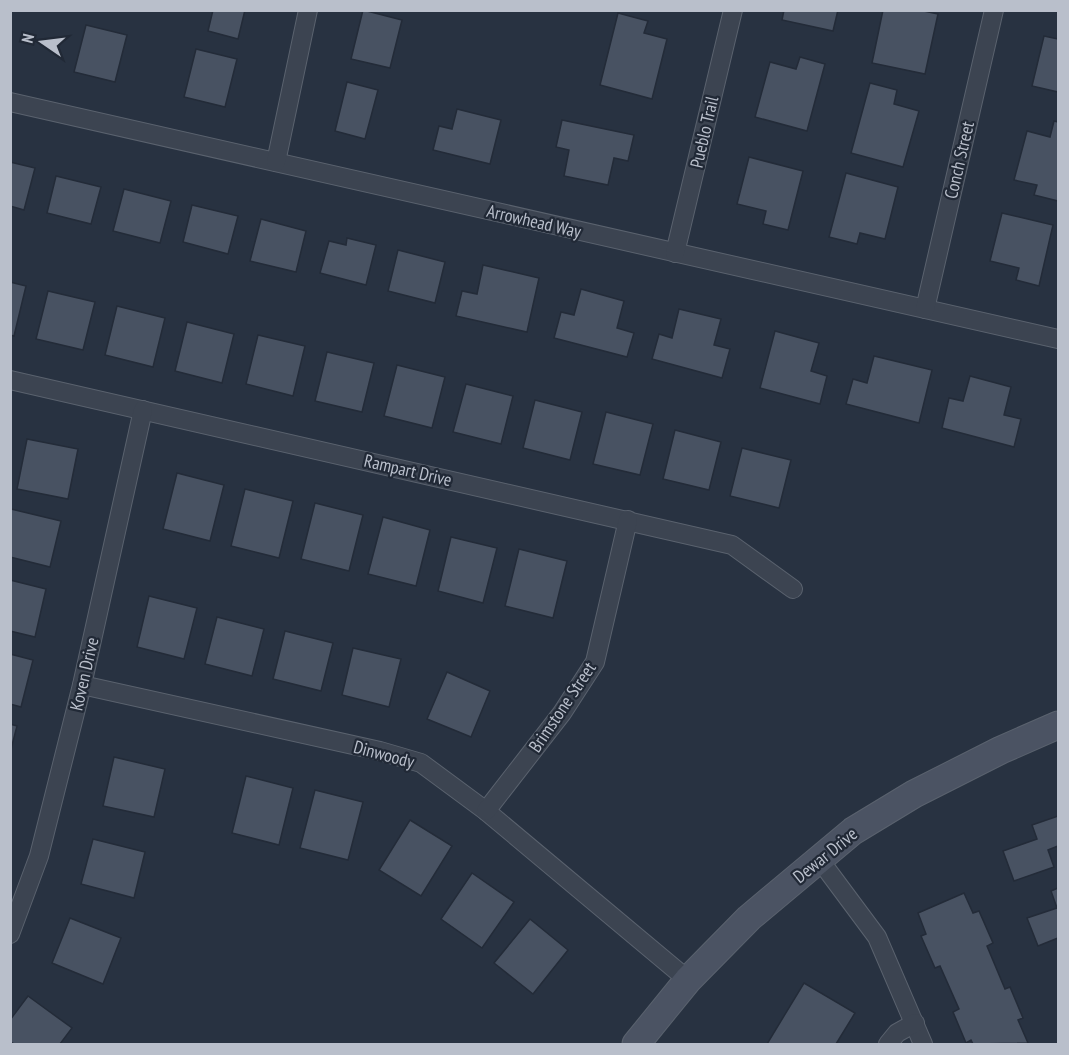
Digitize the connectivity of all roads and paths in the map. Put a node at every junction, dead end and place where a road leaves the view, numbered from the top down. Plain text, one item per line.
1 (308, 10) edge
2 (733, 10) edge
3 (994, 10) edge
4 (10, 102) edge
5 (276, 162) junction
6 (675, 253) junction
7 (925, 309) junction
8 (1059, 339) edge
9 (10, 380) edge
10 (143, 410) junction
11 (628, 520) junction
12 (793, 589) dead end
13 (82, 685) junction
14 (1059, 725) edge
15 (486, 811) junction
16 (819, 859) junction
17 (10, 934) edge
18 (688, 980) junction
19 (915, 1023) junction
20 (636, 1044) edge
21 (888, 1044) edge
22 (923, 1044) edge

1 - 5 street
2 - 6 street, Pueblo Trail
3 - 7 street, Conch Street
4 - 5 street, Arrowhead Way
5 - 6 street, Arrowhead Way
6 - 7 street, Arrowhead Way
7 - 8 street, Arrowhead Way
9 - 10 street, Rampart Drive
10 - 11 street, Rampart Drive
10 - 13 street, Koven Drive
11 - 12 street, Rampart Drive
11 - 15 street, Brimstone Street
13 - 15 street, Dinwoody
13 - 17 street, Koven Drive
14 - 16 street, Dewar Drive
15 - 18 street, Dinwoody
16 - 18 street, Dewar Drive
16 - 19 street
18 - 20 street, Dewar Drive
19 - 21 street
19 - 22 street

